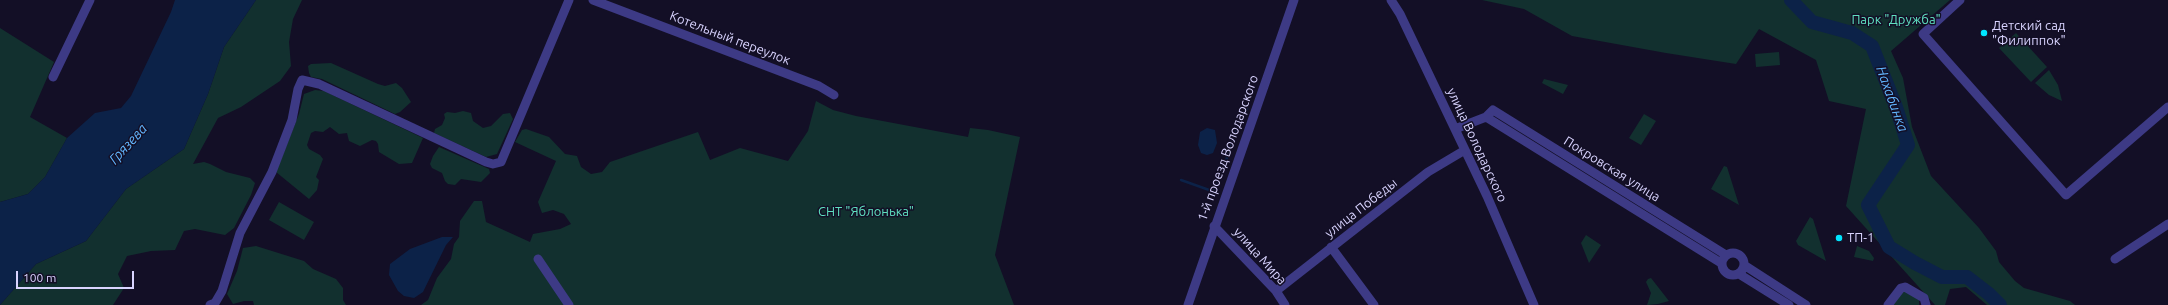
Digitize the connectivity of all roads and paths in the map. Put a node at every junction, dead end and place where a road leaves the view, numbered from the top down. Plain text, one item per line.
1 (90, 0) edge
2 (569, 0) edge
3 (593, 0) edge
4 (1294, 0) edge
5 (1390, 0) edge
6 (1960, 0) edge
7 (53, 77) dead end
8 (834, 96) dead end
9 (2168, 107) edge
10 (1486, 117) junction
11 (1455, 129) junction
12 (1465, 150) junction
13 (2168, 224) edge
14 (1214, 226) junction
15 (1331, 247) junction
16 (538, 259) dead end
17 (1723, 259) junction
18 (2115, 259) dead end
19 (1744, 265) junction
20 (1739, 274) junction
21 (1276, 291) junction
22 (210, 305) edge
23 (569, 305) edge
24 (1188, 305) edge
25 (1285, 305) edge
26 (1374, 305) edge
27 (1534, 305) edge
28 (1789, 305) edge
29 (1806, 305) edge
30 (1888, 305) edge
31 (1926, 305) edge

1 - 7 street
2 - 22 street
3 - 8 street, Котельный переулок
4 - 14 street, 1-й проезд Володарского
5 - 11 street, улица Володарского
6 - 9 street
10 - 11 street, Покровская улица
10 - 17 street, Покровская улица
10 - 17 street, Покровская улица
11 - 12 street, улица Володарского
12 - 15 street, улица Победы
12 - 27 street, улица Володарского
13 - 18 street
14 - 21 street, улица Мира
14 - 24 street, 1-й проезд Володарского
15 - 21 street, улица Победы
15 - 26 street
16 - 23 street
17 - 19 street, Покровская улица
17 - 20 street, Покровская улица
19 - 20 street
19 - 29 street, Покровская улица
20 - 28 street, Покровская улица
21 - 25 street, улица Мира
30 - 31 street

